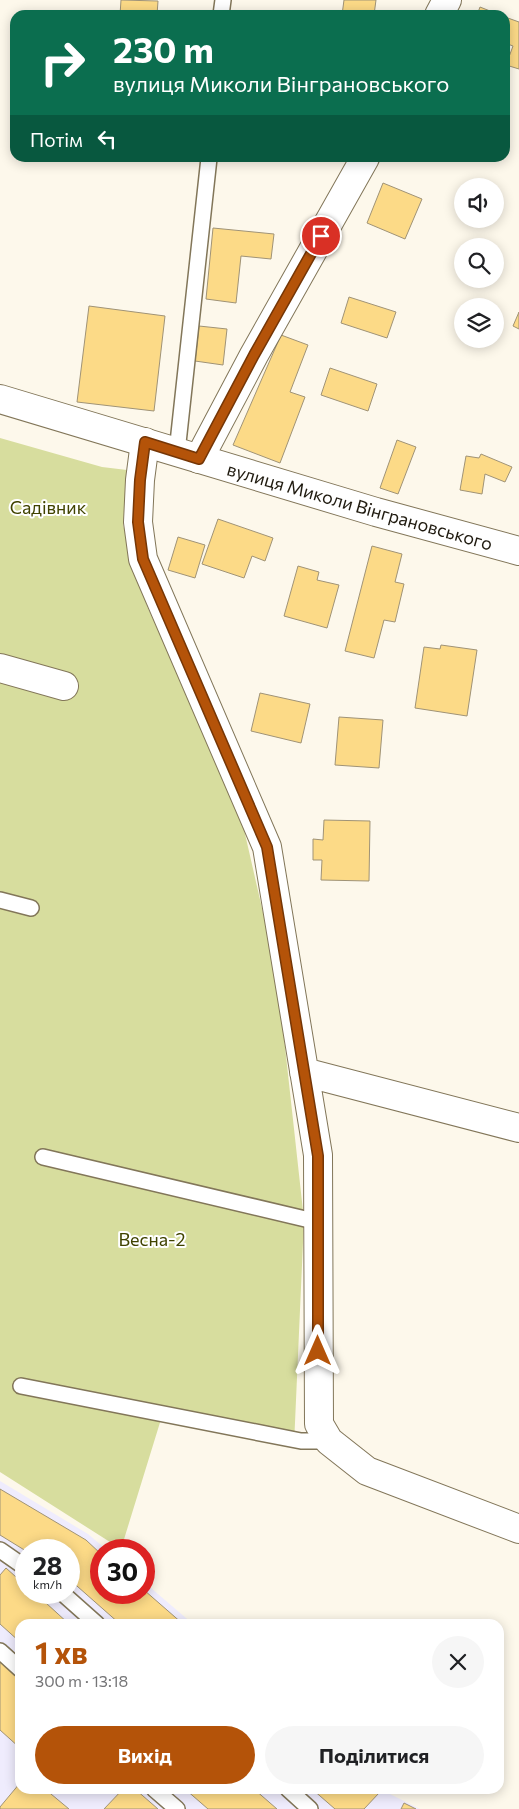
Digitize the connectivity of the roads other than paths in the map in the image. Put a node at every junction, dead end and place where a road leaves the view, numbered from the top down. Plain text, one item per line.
1 (209, 162) edge
2 (363, 162) edge
3 (0, 399) edge
4 (145, 442) junction
5 (188, 456) junction
6 (519, 551) edge
7 (0, 668) edge
8 (64, 686) dead end
9 (0, 900) edge
10 (31, 908) dead end
11 (304, 1072) junction
12 (519, 1128) edge
13 (43, 1157) dead end
14 (318, 1222) junction
15 (22, 1386) dead end
16 (329, 1441) junction
17 (519, 1529) edge
18 (0, 1550) edge
19 (15, 1560) edge
20 (74, 1604) edge
21 (91, 1619) edge
22 (0, 1651) edge
23 (15, 1664) edge
24 (160, 1794) edge
25 (294, 1794) edge
26 (177, 1809) edge
27 (310, 1809) edge

1 - 5 lane
2 - 5 street
3 - 4 street, вулиця Миколи Вінграновського
4 - 5 street, вулиця Миколи Вінграновського
4 - 11 street
5 - 6 street, вулиця Миколи Вінграновського
7 - 8 street
9 - 10 lane
11 - 12 street
11 - 14 street
13 - 14 lane
14 - 16 street
15 - 16 lane
16 - 17 street
18 - 19 lane
20 - 21 lane
22 - 23 lane
24 - 26 lane
25 - 27 lane

